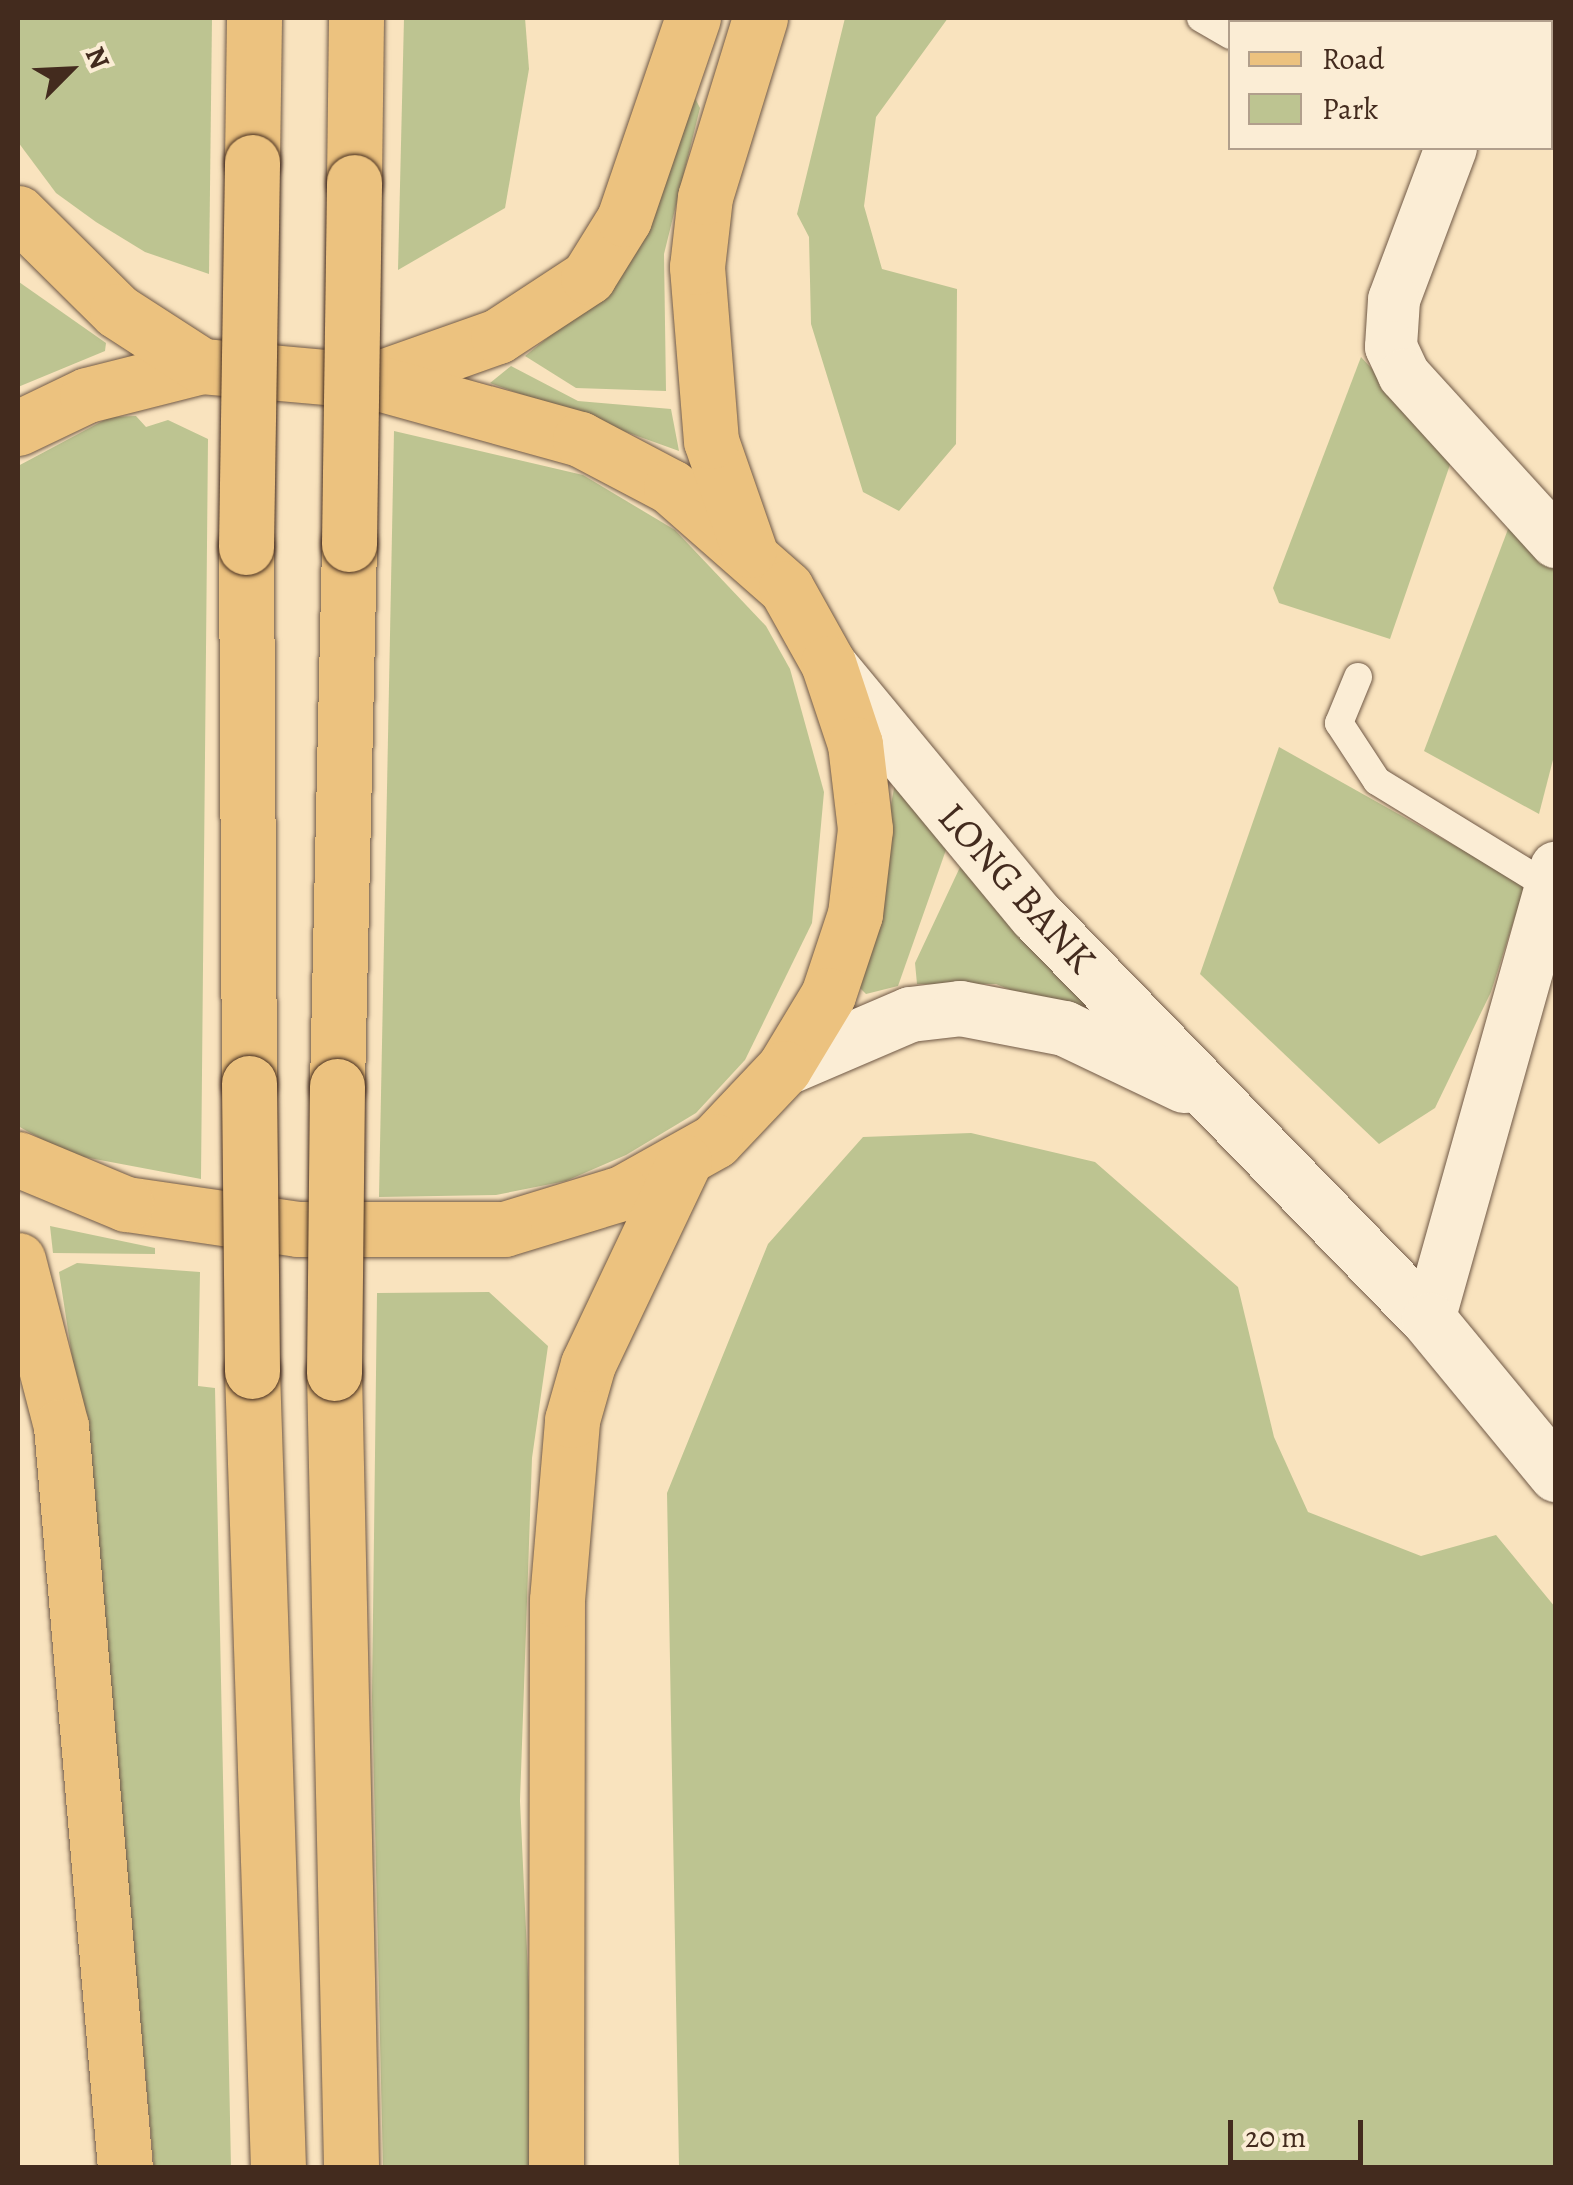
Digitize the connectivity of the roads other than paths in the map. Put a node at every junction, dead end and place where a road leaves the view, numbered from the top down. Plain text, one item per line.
1 (254, 18) edge
2 (356, 18) edge
3 (693, 18) edge
4 (760, 18) edge
5 (1201, 18) edge
6 (1228, 34) edge
7 (1449, 150) edge
8 (18, 213) edge
9 (202, 366) junction
10 (371, 381) junction
11 (18, 428) edge
12 (1556, 542) edge
13 (749, 550) junction
14 (828, 664) junction
15 (1358, 676) dead end
16 (1553, 877) edge
17 (784, 1068) junction
18 (1218, 1101) junction
19 (18, 1159) edge
20 (684, 1162) junction
21 (18, 1260) edge
22 (1430, 1320) junction
23 (1556, 1474) edge
24 (125, 2168) edge
25 (278, 2168) edge
26 (351, 2168) edge
27 (556, 2168) edge

1 - 25 main road, bridge
2 - 26 main road, bridge
3 - 10 main road
4 - 13 main road
5 - 6 lane
7 - 12 street
8 - 9 main road
9 - 10 main road
9 - 11 main road
10 - 13 main road
13 - 14 main road
14 - 17 main road
14 - 18 main road, LONG BANK
15 - 16 lane
16 - 22 street
17 - 18 main road, LONG BANK
17 - 20 main road
18 - 22 main road, LONG BANK
19 - 20 main road
20 - 27 main road
21 - 24 main road
22 - 23 main road, LONG BANK

